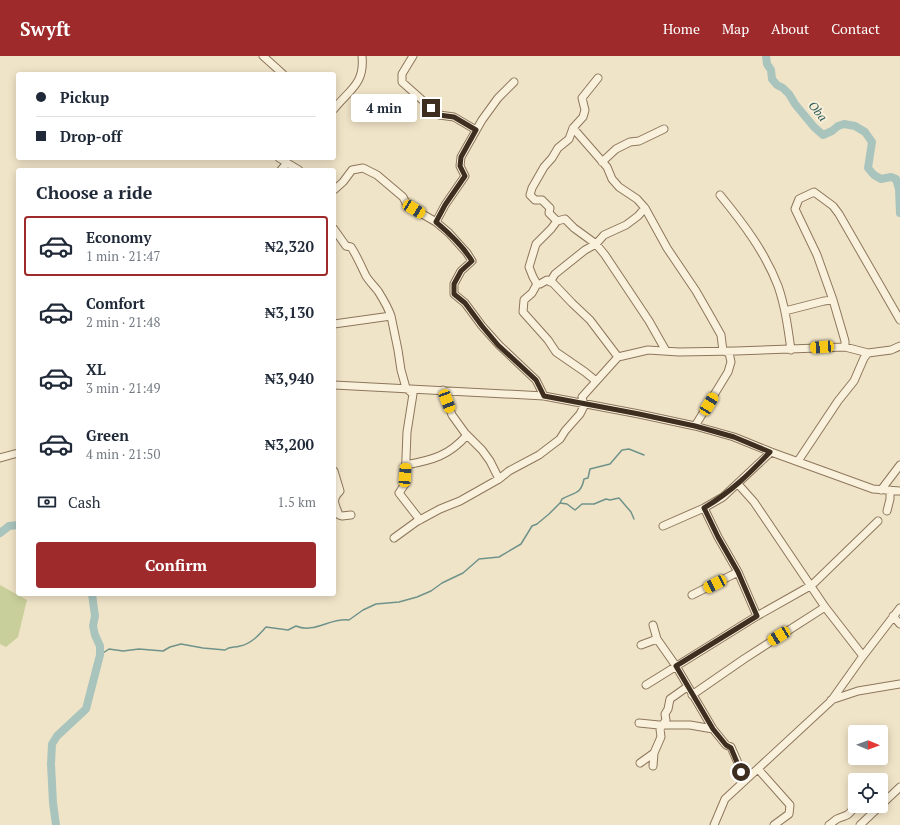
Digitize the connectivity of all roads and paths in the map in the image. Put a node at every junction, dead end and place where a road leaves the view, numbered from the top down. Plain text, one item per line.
1 (263, 56) edge
2 (362, 56) edge
3 (413, 56) edge
4 (281, 72) edge
5 (598, 78) dead end
6 (514, 82) dead end
7 (336, 107) edge
8 (574, 128) junction
9 (664, 129) dead end
10 (476, 130) junction
11 (282, 160) edge
12 (602, 162) junction
13 (287, 163) junction
14 (283, 168) edge
15 (296, 168) edge
16 (336, 188) edge
17 (720, 195) dead end
18 (645, 208) junction
19 (556, 221) junction
20 (436, 222) junction
21 (336, 232) edge
22 (596, 244) junction
23 (550, 282) junction
24 (537, 284) junction
25 (833, 300) junction
26 (785, 312) junction
27 (391, 316) junction
28 (900, 320) edge
29 (336, 324) edge
30 (900, 346) edge
31 (845, 347) junction
32 (791, 350) junction
33 (666, 351) junction
34 (723, 351) junction
35 (868, 353) junction
36 (618, 357) junction
37 (596, 381) junction
38 (336, 385) edge
39 (406, 388) junction
40 (443, 390) junction
41 (544, 396) junction
42 (583, 403) junction
43 (695, 426) junction
44 (467, 436) junction
45 (770, 452) junction
46 (16, 454) edge
47 (0, 458) edge
48 (798, 461) junction
49 (406, 465) junction
50 (900, 465) edge
51 (336, 478) edge
52 (499, 479) junction
53 (738, 484) junction
54 (881, 490) junction
55 (890, 490) junction
56 (900, 491) edge
57 (336, 495) edge
58 (336, 507) edge
59 (704, 508) junction
60 (887, 511) dead end
61 (351, 515) dead end
62 (420, 520) junction
63 (878, 520) dead end
64 (663, 526) dead end
65 (394, 538) dead end
66 (738, 572) junction
67 (812, 585) junction
68 (692, 595) dead end
69 (825, 607) junction
70 (900, 608) edge
71 (757, 616) junction
72 (893, 616) junction
73 (900, 624) edge
74 (653, 625) dead end
75 (657, 638) junction
76 (641, 645) dead end
77 (863, 656) junction
78 (676, 666) junction
79 (900, 684) edge
80 (646, 685) dead end
81 (687, 687) junction
82 (692, 695) junction
83 (831, 700) junction
84 (665, 714) junction
85 (639, 723) dead end
86 (649, 724) junction
87 (663, 726) junction
88 (713, 729) junction
89 (654, 753) junction
90 (640, 762) dead end
91 (653, 766) dead end
92 (758, 769) junction
93 (744, 781) junction
94 (900, 788) edge
95 (888, 799) edge
96 (850, 813) edge
97 (873, 813) edge
98 (777, 824) edge
99 (714, 825) edge
100 (829, 825) edge
101 (860, 825) edge

1 - 4 street
2 - 7 street
3 - 10 street
5 - 8 street
6 - 10 street
8 - 12 street
8 - 19 street
9 - 12 street
10 - 20 street
11 - 13 street
12 - 18 street
13 - 14 street
13 - 15 street
16 - 20 street
17 - 26 street
18 - 22 street
18 - 34 street
19 - 22 street
19 - 24 street
20 - 41 street
21 - 27 street
22 - 23 street
22 - 33 street
23 - 24 street
23 - 36 street
24 - 37 street
25 - 26 street
25 - 28 street
25 - 31 street
26 - 32 street
27 - 29 street
27 - 39 street
30 - 35 street
31 - 32 street
31 - 35 street
32 - 34 street
33 - 34 street
33 - 36 street
34 - 43 street
35 - 48 street
36 - 37 street
37 - 42 street
38 - 39 street
39 - 40 street
39 - 49 street
40 - 41 street
40 - 44 street
41 - 42 street
42 - 43 street
42 - 52 street
43 - 45 street
44 - 49 street
44 - 52 street
45 - 48 street
45 - 53 street
46 - 47 street
48 - 54 street
49 - 62 street
50 - 54 street
51 - 57 street
52 - 62 street
53 - 59 street
53 - 67 street
54 - 55 street
55 - 56 street
55 - 60 street
58 - 61 street
59 - 64 street
59 - 66 street
62 - 65 street
63 - 67 street
66 - 68 street
66 - 71 street
67 - 69 street
67 - 71 street
69 - 77 street
69 - 82 street
70 - 72 street
71 - 78 street
72 - 73 street
72 - 77 street
74 - 75 street
75 - 76 street
75 - 78 street
77 - 83 street
78 - 80 street
78 - 81 street
79 - 83 street
81 - 82 street
81 - 84 street
82 - 88 street
83 - 92 street
84 - 86 street
84 - 87 street
85 - 86 street
86 - 87 street
87 - 88 street
87 - 89 street
88 - 93 street
89 - 90 street
89 - 91 street
92 - 93 street
92 - 98 street
93 - 99 street
94 - 95 street
96 - 100 street
97 - 101 street

